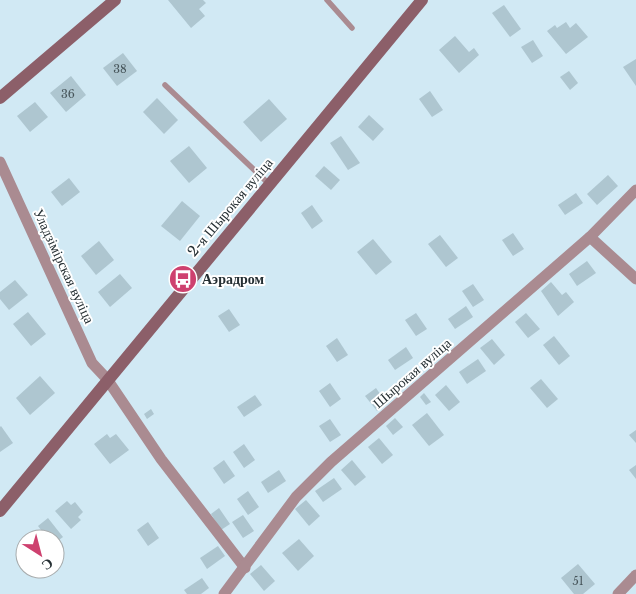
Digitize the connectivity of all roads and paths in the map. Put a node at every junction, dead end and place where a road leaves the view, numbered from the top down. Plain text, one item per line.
1 (115, 0) edge
2 (327, 0) edge
3 (422, 0) edge
4 (352, 28) dead end
5 (165, 85) dead end
6 (0, 98) edge
7 (0, 162) edge
8 (269, 184) junction
9 (636, 190) edge
10 (590, 237) junction
11 (636, 279) edge
12 (107, 380) junction
13 (2, 504) edge
14 (245, 568) junction
15 (636, 575) edge
16 (224, 594) edge
17 (618, 594) edge

1 - 6 street
2 - 4 lane
3 - 8 street, 2-я Шырокая вуліца
5 - 8 lane
7 - 12 street, Уладзімірская вуліца
8 - 12 street, 2-я Шырокая вуліца
9 - 10 street, Шырокая вуліца
10 - 11 street
10 - 14 street, Шырокая вуліца
12 - 13 street, 2-я Шырокая вуліца
12 - 14 street, Уладзімірская вуліца
14 - 16 street, Шырокая вуліца
15 - 17 street

